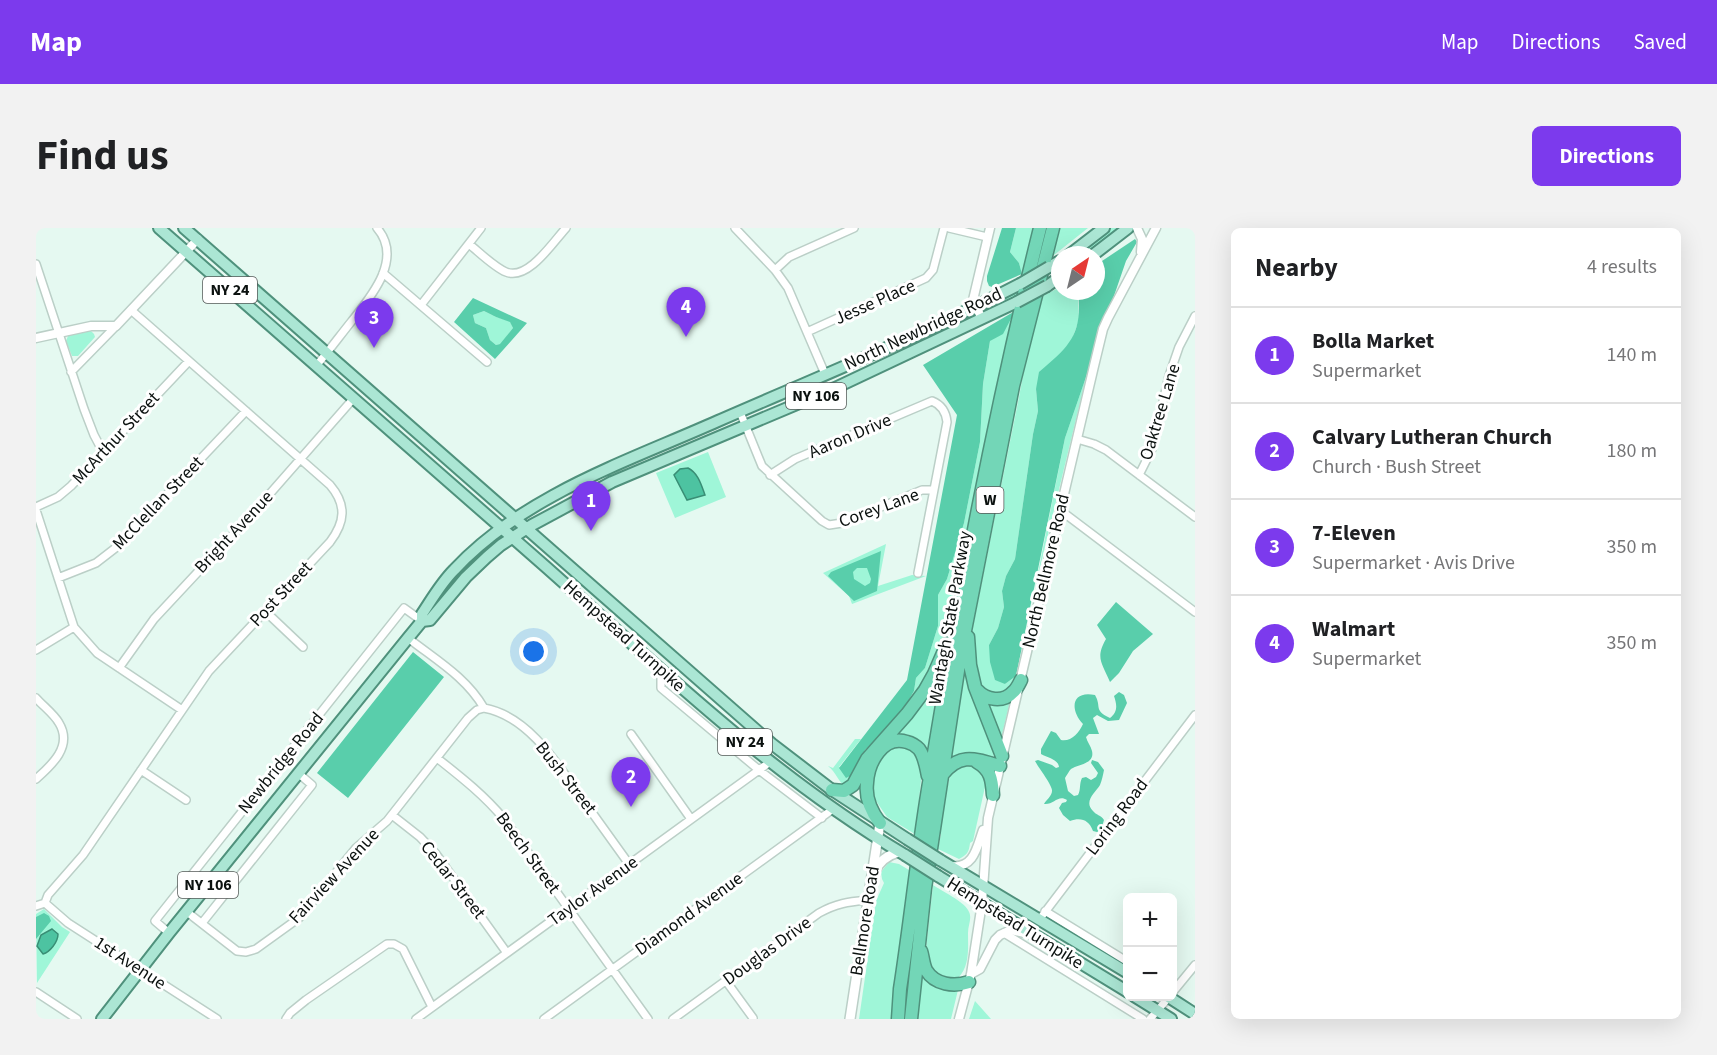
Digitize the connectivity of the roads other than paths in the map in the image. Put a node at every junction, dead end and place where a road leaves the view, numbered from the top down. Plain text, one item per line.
1 (159, 228) edge
2 (184, 228) edge
3 (481, 228) edge
4 (566, 228) edge
5 (735, 228) edge
6 (854, 228) edge
7 (944, 228) edge
8 (949, 228) edge
9 (990, 228) edge
10 (1040, 228) edge
11 (1053, 228) edge
12 (1104, 228) edge
13 (1128, 228) edge
14 (1137, 228) edge
15 (1156, 228) edge
16 (380, 229) edge
17 (987, 237) junction
18 (198, 240) junction
19 (469, 244) junction
20 (1081, 246) edge
21 (1105, 246) edge
22 (186, 252) junction
23 (36, 264) edge
24 (1137, 264) junction
25 (1051, 266) edge
26 (775, 270) junction
27 (383, 273) junction
28 (1051, 283) edge
29 (421, 305) junction
30 (976, 307) junction
31 (130, 310) junction
32 (1195, 316) edge
33 (982, 319) junction
34 (116, 326) junction
35 (58, 332) junction
36 (807, 332) junction
37 (36, 338) edge
38 (327, 353) junction
39 (189, 361) junction
40 (487, 362) dead end
41 (316, 366) junction
42 (71, 372) junction
43 (825, 374) junction
44 (353, 399) junction
45 (246, 411) junction
46 (740, 412) junction
47 (745, 425) junction
48 (1077, 439) junction
49 (666, 444) junction
50 (103, 452) junction
51 (670, 457) junction
52 (300, 459) junction
53 (770, 475) junction
54 (1139, 475) junction
55 (933, 490) junction
56 (36, 508) edge
57 (1060, 510) junction
58 (1195, 517) edge
59 (515, 518) junction
60 (502, 528) junction
61 (527, 528) junction
62 (512, 538) junction
63 (918, 573) dead end
64 (58, 578) junction
65 (265, 611) junction
66 (1195, 612) edge
67 (422, 621) junction
68 (962, 622) junction
69 (74, 627) junction
70 (408, 638) junction
71 (303, 647) dead end
72 (36, 650) edge
73 (119, 668) junction
74 (661, 669) junction
75 (1021, 680) junction
76 (975, 687) junction
77 (36, 698) edge
78 (484, 708) junction
79 (182, 710) junction
80 (711, 714) junction
81 (1195, 715) edge
82 (631, 734) dead end
83 (772, 744) junction
84 (437, 758) junction
85 (971, 758) junction
86 (1001, 761) junction
87 (770, 762) junction
88 (141, 770) junction
89 (759, 770) junction
90 (298, 773) junction
91 (942, 775) junction
92 (36, 779) edge
93 (929, 781) junction
94 (832, 790) junction
95 (993, 795) junction
96 (186, 800) dead end
97 (833, 809) junction
98 (392, 814) junction
99 (822, 818) junction
100 (987, 818) junction
101 (692, 819) junction
102 (880, 823) junction
103 (877, 838) junction
104 (902, 854) junction
105 (629, 864) junction
106 (951, 866) junction
107 (870, 883) junction
108 (983, 886) junction
109 (868, 900) junction
110 (45, 903) junction
111 (982, 903) junction
112 (36, 906) edge
113 (568, 908) junction
114 (187, 912) junction
115 (1042, 915) junction
116 (202, 923) junction
117 (169, 933) junction
118 (1004, 933) junction
119 (1035, 935) junction
120 (919, 940) junction
121 (507, 953) junction
122 (1123, 959) edge
123 (1195, 964) edge
124 (141, 970) junction
125 (612, 970) junction
126 (1123, 970) edge
127 (970, 978) junction
128 (726, 981) junction
129 (1177, 986) edge
130 (1123, 989) edge
131 (36, 992) edge
132 (1177, 999) edge
133 (1139, 1001) edge
134 (1165, 1001) edge
135 (432, 1007) junction
136 (1195, 1014) edge
137 (1154, 1015) edge
138 (753, 1018) edge
139 (77, 1019) edge
140 (102, 1019) edge
141 (217, 1019) edge
142 (286, 1019) edge
143 (416, 1019) edge
144 (544, 1019) edge
145 (648, 1019) edge
146 (674, 1019) edge
147 (850, 1019) edge
148 (896, 1019) edge
149 (911, 1019) edge
150 (960, 1019) edge
151 (1143, 1019) edge
152 (1171, 1019) edge

1 - 22 main road, Hempstead Turnpike / NY 24
2 - 18 main road, Hempstead Turnpike / NY 24
3 - 19 street
4 - 19 street
5 - 26 street
6 - 26 street
7 - 36 street, Jesse Place
8 - 17 street
9 - 17 street
10 - 68 highway, Wantagh State Parkway / W
11 - 68 highway, Wantagh State Parkway / W
12 - 20 main road
13 - 21 main road
14 - 24 street, North Bellmore Road
15 - 24 street, North Bellmore Road
16 - 27 street
17 - 30 street
18 - 22 street
18 - 38 main road, Hempstead Turnpike / NY 24
19 - 29 street
22 - 31 street
22 - 41 main road, Hempstead Turnpike / NY 24
23 - 35 street
24 - 48 street, North Bellmore Road
25 - 30 main road, North Newbridge Road / NY 106, bridge
26 - 36 street
27 - 29 street
27 - 38 street
28 - 33 main road, North Newbridge Road / NY 106, bridge
29 - 40 street
30 - 33 street
30 - 43 main road, North Newbridge Road / NY 106
31 - 34 street
31 - 39 street, Post Street
32 - 54 street, Oaktree Lane
33 - 47 main road, North Newbridge Road / NY 106
34 - 35 street
34 - 42 street
35 - 37 street
35 - 42 street
36 - 43 street
38 - 41 street
38 - 59 main road, Hempstead Turnpike / NY 24
39 - 45 street, Post Street
39 - 50 street, McArthur Street
41 - 44 main road, Hempstead Turnpike / NY 24
42 - 50 street
43 - 46 main road, North Newbridge Road / NY 106
44 - 52 street, Bright Avenue
44 - 60 main road, Hempstead Turnpike / NY 24
45 - 52 street, Post Street
45 - 64 street, McClellan Street
46 - 47 street, Corey Lane
46 - 49 main road, North Newbridge Road / NY 106
47 - 51 main road, North Newbridge Road / NY 106
47 - 53 street, Corey Lane
48 - 54 street
48 - 57 street, North Bellmore Road
49 - 51 main road
49 - 59 main road, North Newbridge Road / NY 106
50 - 56 street, McArthur Street
51 - 61 main road, North Newbridge Road / NY 106
52 - 65 street, Post Street
52 - 73 street, Bright Avenue
53 - 55 street, Corey Lane
53 - 55 street, Aaron Drive
54 - 58 street
55 - 63 street
56 - 64 street
57 - 66 street
57 - 75 street, North Bellmore Road
59 - 60 main road, North Newbridge Road / NY 106
59 - 61 main road, Hempstead Turnpike / NY 24
60 - 62 main road, Hempstead Turnpike / NY 24
60 - 67 main road, Newbridge Road / NY 106
61 - 62 main road, Newbridge Road / NY 106
61 - 83 main road, Hempstead Turnpike / NY 24
62 - 67 main road, Newbridge Road / NY 106
62 - 74 main road, Hempstead Turnpike / NY 24
64 - 69 street
65 - 71 street
65 - 79 street, Post Street
67 - 70 main road, Newbridge Road / NY 106
67 - 117 street, Newbridge Road
68 - 76 highway
68 - 91 highway, Wantagh State Parkway / W
68 - 93 highway, Wantagh State Parkway / W
68 - 94 highway
69 - 72 street
69 - 73 street
70 - 78 street
70 - 90 main road, Newbridge Road / NY 106
73 - 79 street
74 - 80 main road, Hempstead Turnpike / NY 24
74 - 89 street, Hempstead Turnpike
75 - 76 highway
75 - 86 street, North Bellmore Road
76 - 86 highway
77 - 92 street
78 - 84 street, Fairview Avenue
78 - 105 street, Bush Street
79 - 88 street, Post Street
80 - 83 main road
80 - 87 main road, Hempstead Turnpike / NY 24
81 - 115 street, Loring Road
82 - 101 street
83 - 94 main road, Hempstead Turnpike / NY 24
84 - 98 street, Fairview Avenue
84 - 113 street, Beech Street
85 - 86 highway
85 - 91 highway
85 - 95 highway
86 - 95 street, North Bellmore Road
87 - 89 street, Taylor Avenue
87 - 97 main road, Hempstead Turnpike / NY 24
88 - 96 street
88 - 110 street, Post Street
89 - 99 street, Hempstead Turnpike
89 - 101 street, Taylor Avenue
90 - 114 main road, Newbridge Road / NY 106
90 - 116 street, Newbridge Road
91 - 120 highway, Wantagh State Parkway / W
93 - 102 highway
93 - 148 highway, Wantagh State Parkway / W
94 - 102 main road, Hempstead Turnpike / NY 24
95 - 100 street, North Bellmore Road
97 - 99 street, Diamond Avenue
97 - 103 main road, Hempstead Turnpike / NY 24
98 - 116 street, Fairview Avenue
98 - 121 street, Cedar Street
99 - 125 street, Diamond Avenue
100 - 106 street
100 - 108 street, North Bellmore Road
101 - 105 street, Taylor Avenue
102 - 103 main road, Bellmore Road
102 - 106 main road, Hempstead Turnpike / NY 24, bridge
103 - 104 main road, Hempstead Turnpike / NY 24
103 - 107 main road, Bellmore Road
104 - 107 main road
104 - 111 main road, Hempstead Turnpike / NY 24, bridge
105 - 113 street, Taylor Avenue
106 - 108 main road, Hempstead Turnpike / NY 24
107 - 109 main road, Bellmore Road
108 - 111 street
108 - 115 main road, Hempstead Turnpike / NY 24
109 - 128 street, Douglas Drive
109 - 147 main road, Bellmore Road
110 - 112 street
110 - 124 street, 1st Avenue
111 - 119 main road, Hempstead Turnpike / NY 24
111 - 127 street
113 - 121 street, Taylor Avenue
113 - 125 street, Beech Street
114 - 116 street, Fairview Avenue
114 - 117 main road, Newbridge Road / NY 106
115 - 122 street, Hempstead Turnpike
115 - 126 main road, Hempstead Turnpike / NY 24
117 - 124 main road, Newbridge Road / NY 106
118 - 119 street
118 - 127 street
118 - 151 street, Hempstead Turnpike
119 - 130 main road, Hempstead Turnpike / NY 24
120 - 127 highway
120 - 149 highway, Wantagh State Parkway / W
121 - 135 street, Taylor Avenue
123 - 129 street
124 - 140 main road, Newbridge Road / NY 106
124 - 141 street, 1st Avenue
125 - 144 street, Diamond Avenue
125 - 145 street, Beech Street
127 - 150 street
128 - 138 street
128 - 146 street, Douglas Drive
131 - 139 street
132 - 136 main road
133 - 137 main road
134 - 137 street
135 - 142 street
135 - 143 street, Taylor Avenue
137 - 152 main road

